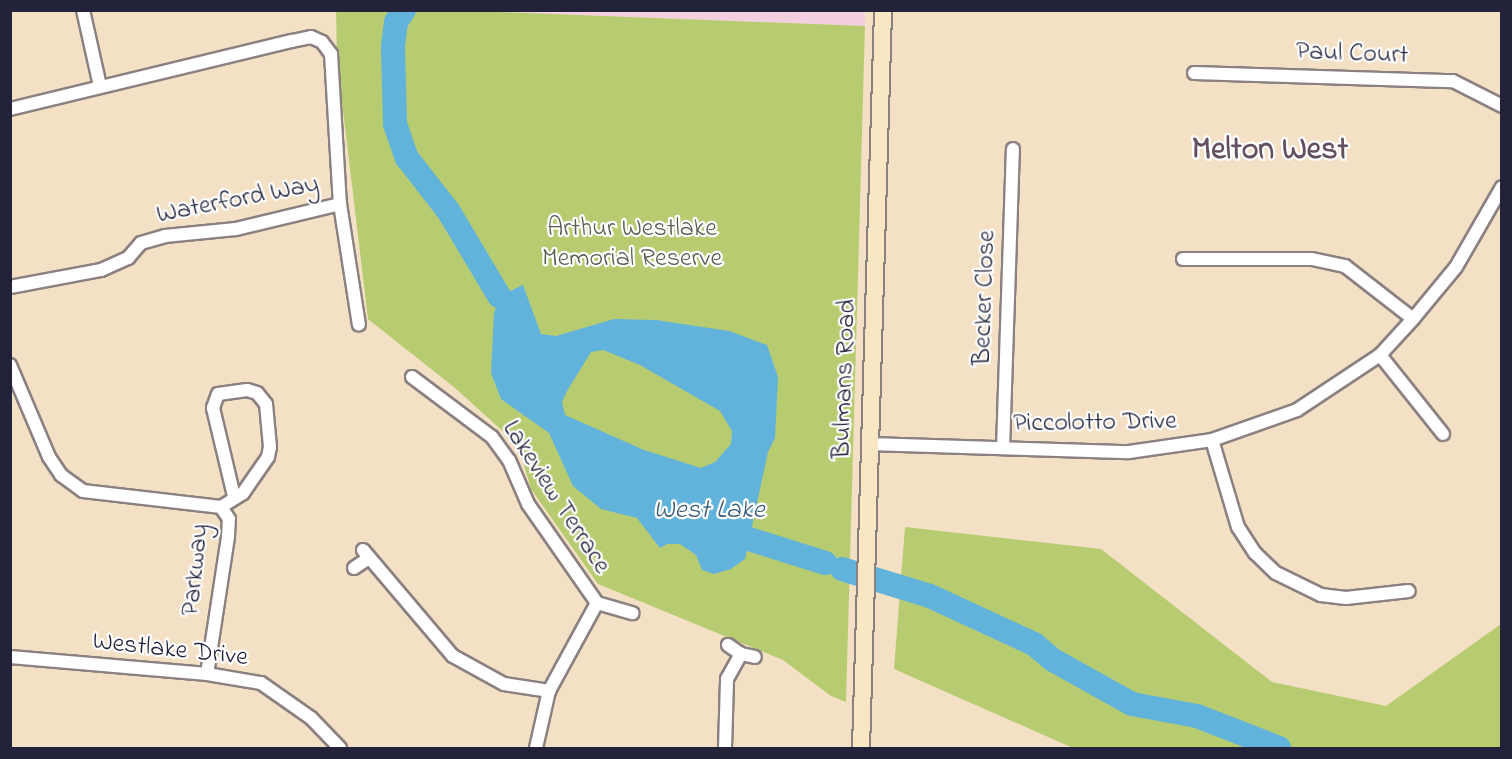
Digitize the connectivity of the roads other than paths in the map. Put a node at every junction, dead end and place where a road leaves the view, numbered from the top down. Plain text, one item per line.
1 (83, 10) edge
2 (883, 10) edge
3 (1194, 73) dead end
4 (99, 86) junction
5 (1502, 106) edge
6 (10, 109) edge
7 (1013, 150) dead end
8 (1502, 187) edge
9 (340, 204) junction
10 (1184, 259) dead end
11 (10, 286) edge
12 (1413, 319) junction
13 (359, 325) dead end
14 (1380, 355) junction
15 (10, 365) edge
16 (412, 377) dead end
17 (1443, 434) dead end
18 (1212, 440) junction
19 (869, 444) junction
20 (1003, 448) junction
21 (234, 496) junction
22 (221, 507) junction
23 (354, 568) dead end
24 (1409, 591) dead end
25 (597, 603) junction
26 (633, 613) dead end
27 (728, 645) dead end
28 (741, 654) junction
29 (10, 657) edge
30 (754, 657) dead end
31 (207, 675) junction
32 (549, 691) junction
33 (340, 748) edge
34 (536, 748) edge
35 (725, 748) edge
36 (861, 748) edge

1 - 4 street
2 - 19 street, Bulmans Road
3 - 5 street, Paul Court
4 - 6 street
4 - 9 street
7 - 20 street, Becker Close
8 - 12 street, Piccolotto Drive
9 - 11 street, Waterford Way
9 - 13 street
10 - 12 street
12 - 14 street, Piccolotto Drive
14 - 17 street
14 - 18 street, Piccolotto Drive
15 - 22 street
16 - 25 street, Lakeview Terrace
18 - 20 street, Piccolotto Drive
18 - 24 street
19 - 20 street, Piccolotto Drive
19 - 36 street, Bulmans Road
21 - 21 street, Parkway
21 - 22 street
22 - 31 street, Parkway
23 - 32 street
25 - 26 street, Lakeview Terrace
25 - 32 street
27 - 28 street
28 - 30 street
28 - 35 street
29 - 31 street, Westlake Drive
31 - 33 street, Westlake Drive
32 - 34 street

